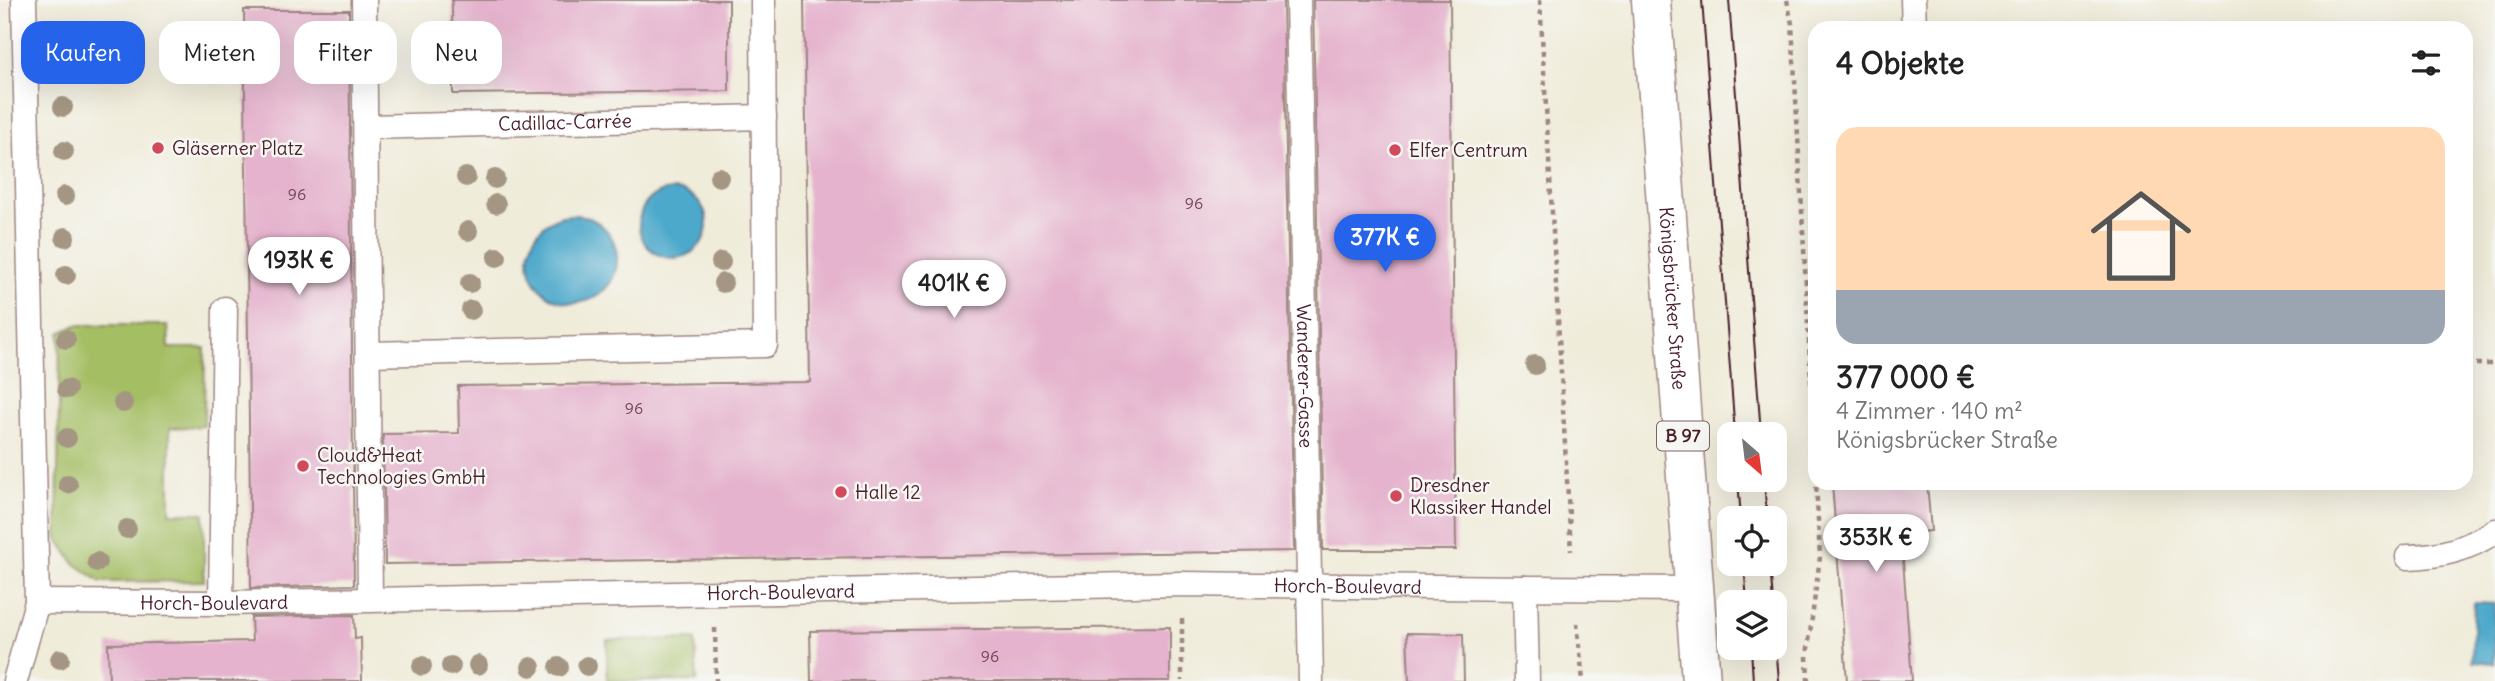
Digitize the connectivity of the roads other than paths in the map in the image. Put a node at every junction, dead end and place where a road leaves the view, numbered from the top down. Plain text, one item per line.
1 (24, 0) edge
2 (364, 0) edge
3 (763, 0) edge
4 (1298, 0) edge
5 (1651, 0) edge
6 (1913, 0) edge
7 (1914, 21) edge
8 (764, 117) junction
9 (367, 127) junction
10 (225, 309) dead end
11 (368, 354) junction
12 (2495, 531) edge
13 (2408, 557) dead end
14 (1310, 585) junction
15 (1525, 588) junction
16 (1694, 589) junction
17 (370, 598) junction
18 (37, 602) junction
19 (221, 603) junction
20 (15, 681) edge
21 (1311, 681) edge
22 (1527, 681) edge
23 (1701, 681) edge

1 - 18 lane
2 - 9 lane
3 - 8 lane
4 - 14 lane, Wanderer-Gasse
5 - 16 main road, Königsbrücker Straße / B 97
6 - 7 lane
8 - 9 lane, Cadillac-Carrée
8 - 11 lane
9 - 11 lane
10 - 19 lane
11 - 17 lane
12 - 13 lane
14 - 15 lane, Horch-Boulevard
14 - 17 lane, Horch-Boulevard
14 - 21 lane, Wanderer-Gasse
15 - 16 lane, Horch-Boulevard
15 - 22 lane
16 - 23 main road, Königsbrücker Straße / B 97
17 - 19 lane, Horch-Boulevard
18 - 19 lane, Horch-Boulevard
18 - 20 lane

